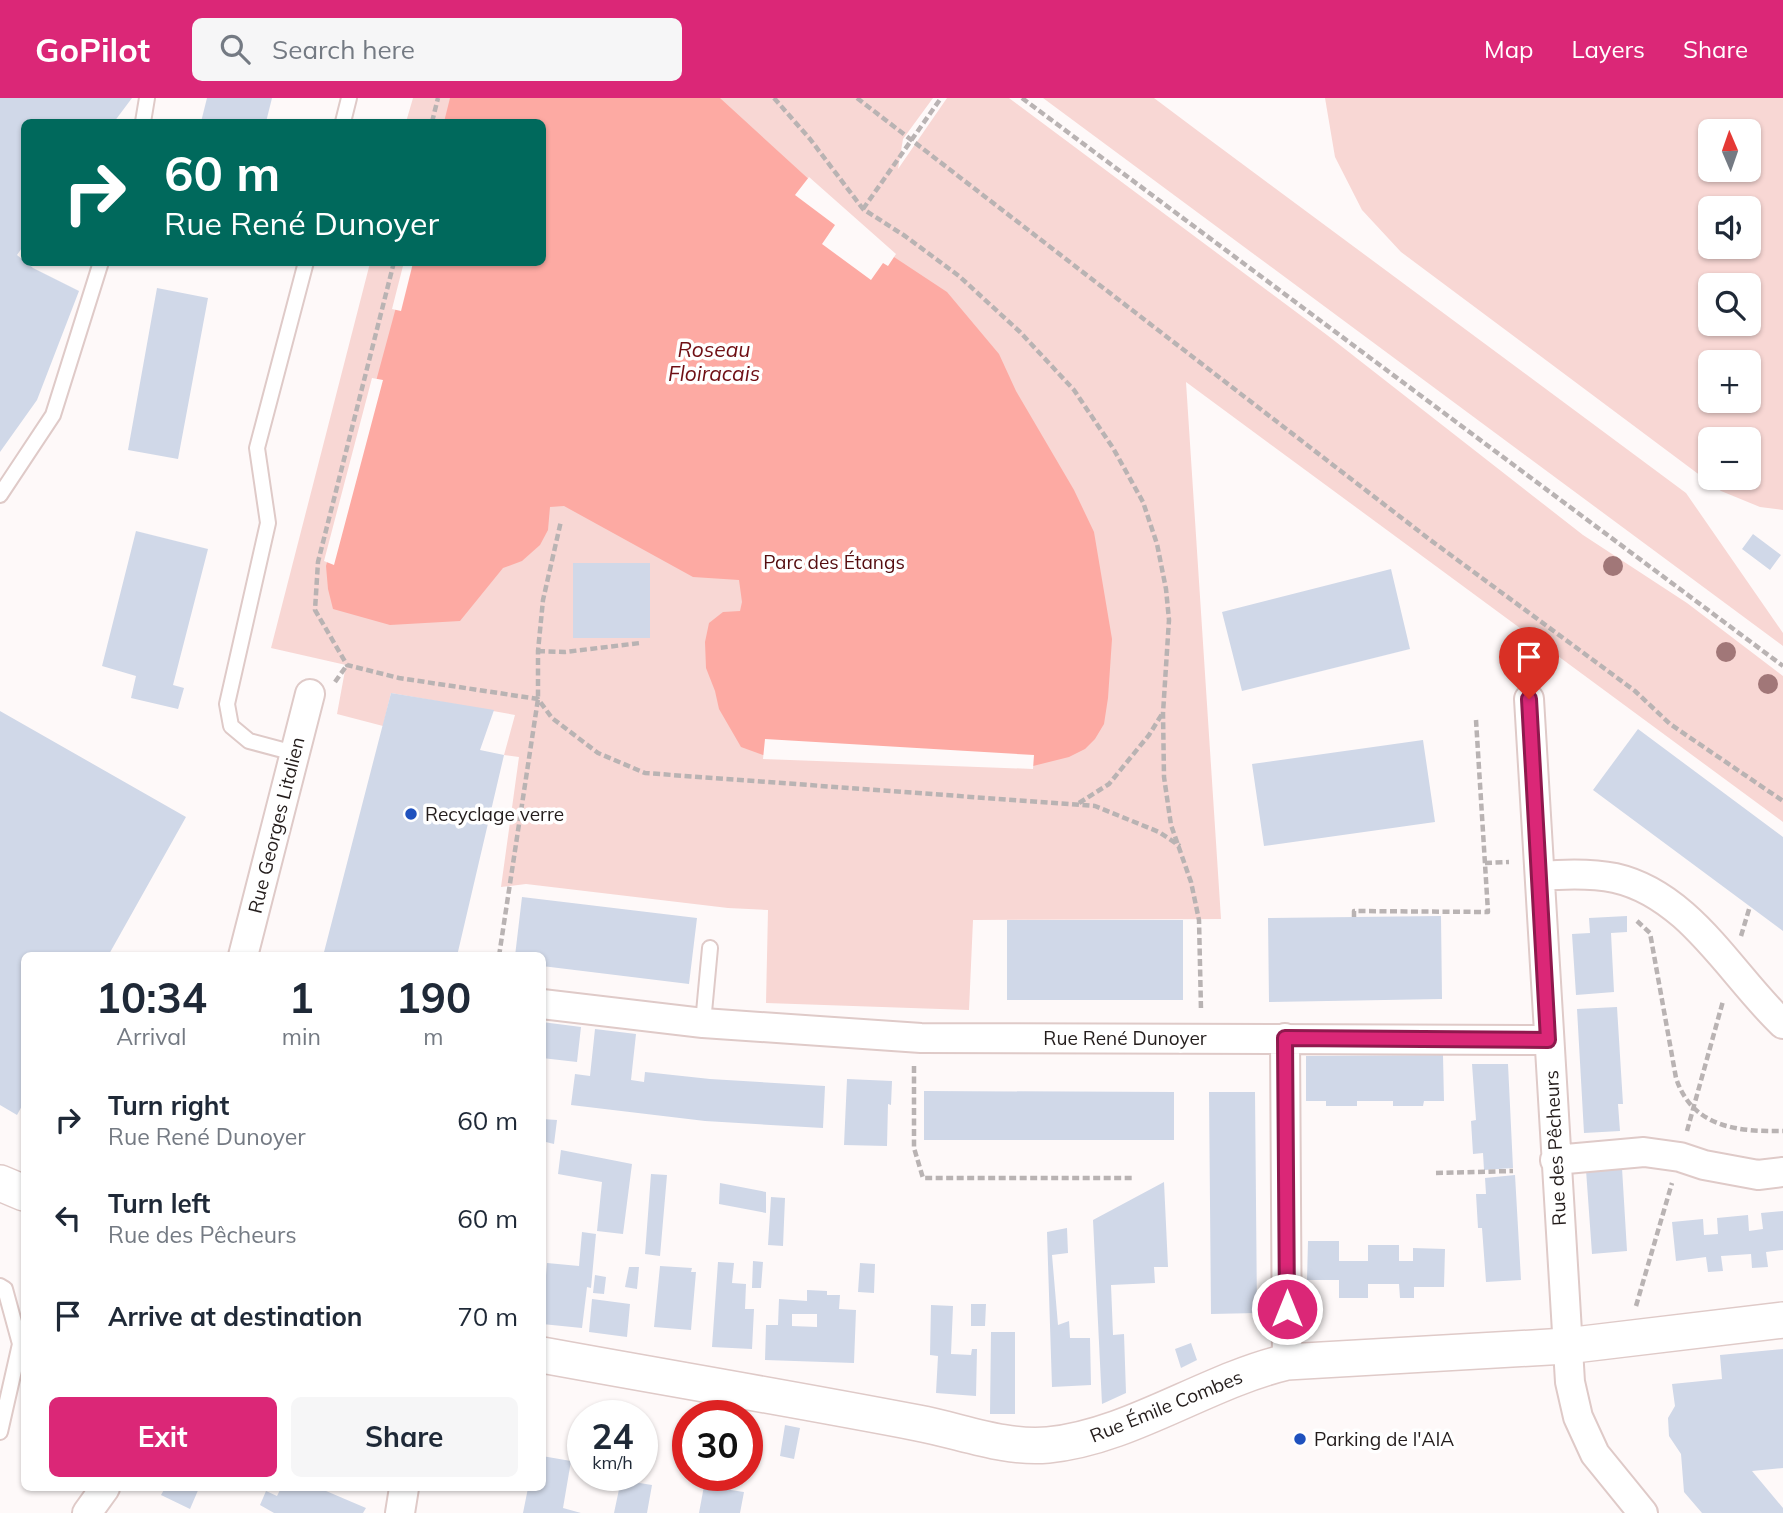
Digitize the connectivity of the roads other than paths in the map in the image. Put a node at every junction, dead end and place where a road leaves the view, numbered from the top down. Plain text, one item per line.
1 (148, 98) edge
2 (349, 98) edge
3 (144, 119) edge
4 (344, 119) edge
5 (100, 266) edge
6 (305, 266) edge
7 (0, 495) edge
8 (310, 694) dead end
9 (1529, 699) dead end
10 (294, 753) junction
11 (1540, 876) junction
12 (710, 948) dead end
13 (244, 952) edge
14 (546, 1004) edge
15 (703, 1023) junction
16 (1783, 1024) edge
17 (1285, 1038) junction
18 (1548, 1040) junction
19 (1555, 1160) junction
20 (1783, 1172) edge
21 (0, 1183) edge
22 (21, 1192) edge
23 (0, 1286) edge
24 (1783, 1320) edge
25 (1566, 1346) junction
26 (546, 1356) edge
27 (1287, 1362) junction
28 (0, 1432) edge
29 (103, 1491) edge
30 (404, 1491) edge
31 (87, 1513) edge
32 (400, 1513) edge
33 (1643, 1513) edge

1 - 3 lane
2 - 4 lane
5 - 7 lane
6 - 10 lane
8 - 10 street, Rue Georges Litalien
9 - 11 street, Rue des Pêcheurs
10 - 13 street, Rue Georges Litalien
11 - 16 street
11 - 18 street, Rue des Pêcheurs
12 - 15 lane
14 - 15 street, Rue René Dunoyer
15 - 17 street, Rue René Dunoyer
17 - 18 street, Rue René Dunoyer
17 - 27 street
18 - 19 street, Rue des Pêcheurs
19 - 20 street
19 - 25 street, Rue des Pêcheurs
21 - 22 street
23 - 28 lane
24 - 25 street, Rue Émile Combes
25 - 27 street, Rue Émile Combes
25 - 33 street
26 - 27 street, Rue Émile Combes
29 - 31 street
30 - 32 street

